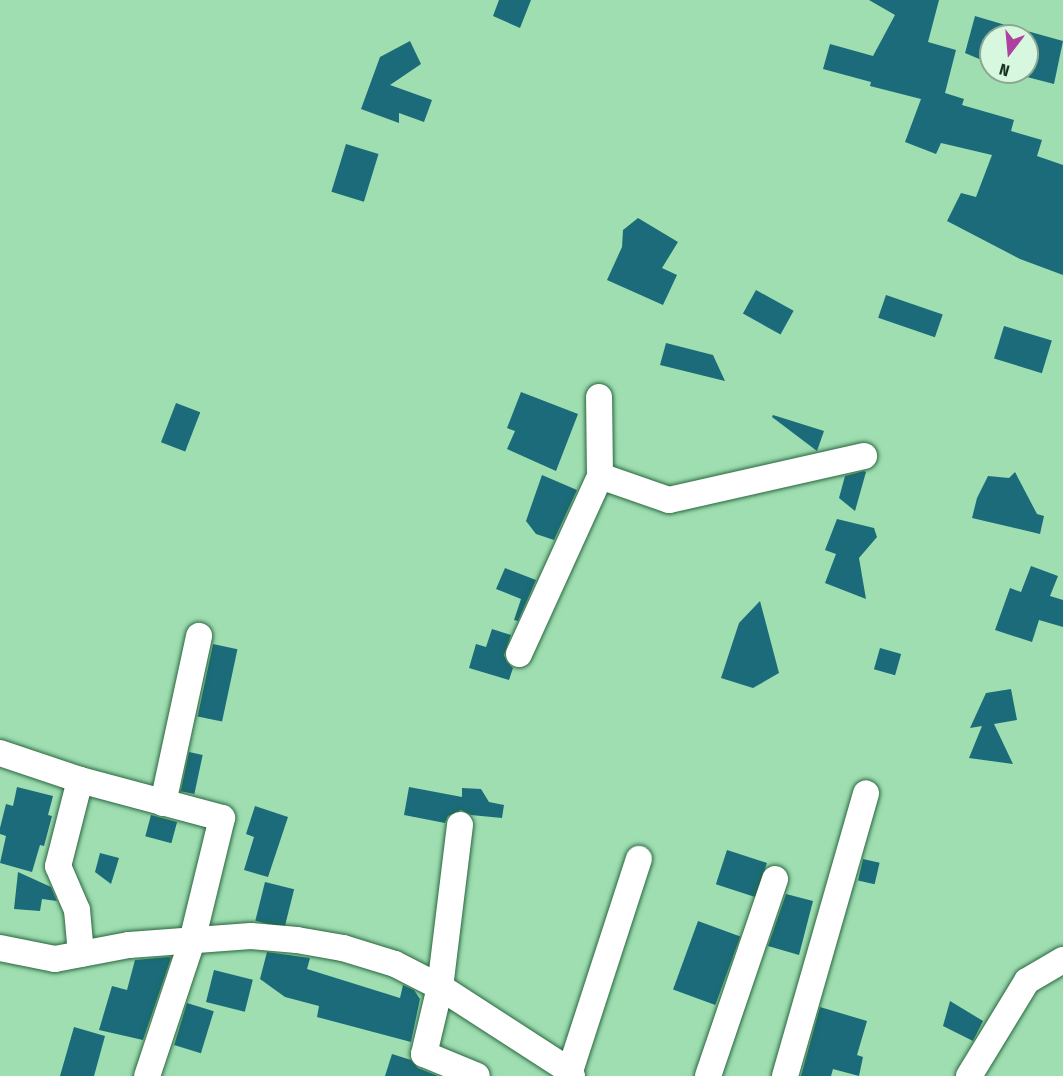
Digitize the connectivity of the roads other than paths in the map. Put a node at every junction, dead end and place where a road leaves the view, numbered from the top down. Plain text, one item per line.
1 (599, 398) dead end
2 (864, 456) dead end
3 (600, 476) junction
4 (199, 636) dead end
5 (519, 654) dead end
6 (0, 753) edge
7 (80, 780) junction
8 (866, 793) dead end
9 (163, 803) junction
10 (460, 825) dead end
11 (639, 859) dead end
12 (775, 879) dead end
13 (192, 941) junction
14 (0, 948) edge
15 (81, 954) junction
16 (1063, 960) edge
17 (440, 987) junction
18 (571, 1073) edge
19 (147, 1076) edge
20 (477, 1076) edge
21 (708, 1076) edge
22 (785, 1076) edge
23 (969, 1076) edge

1 - 3 street
2 - 3 street
3 - 5 street
4 - 9 street
6 - 7 street
7 - 9 street
7 - 15 street
8 - 22 street
9 - 13 street
10 - 17 street
11 - 18 street
12 - 21 street
13 - 15 street
13 - 17 street
13 - 19 street
14 - 15 street
16 - 23 street
17 - 18 street
17 - 20 street

